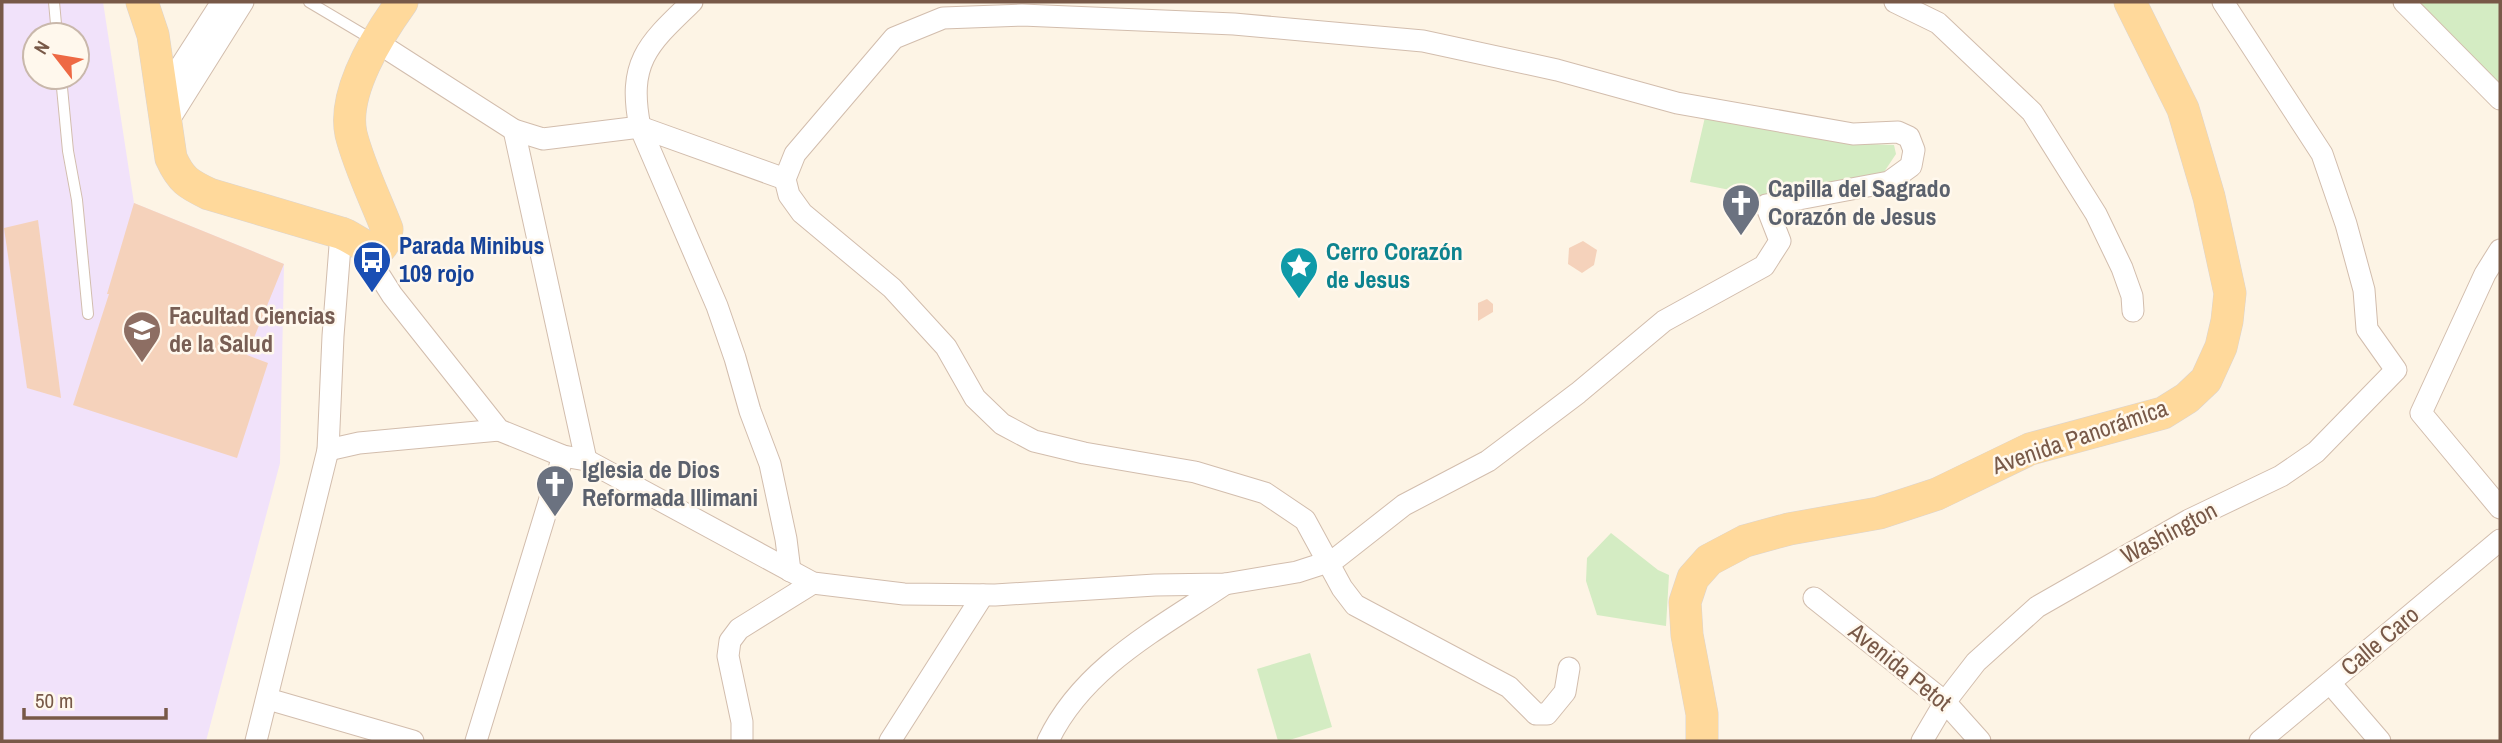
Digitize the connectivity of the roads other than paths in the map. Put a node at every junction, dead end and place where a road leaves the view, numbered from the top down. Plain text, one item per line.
1 (54, 2) edge
2 (142, 2) edge
3 (222, 2) edge
4 (243, 2) edge
5 (309, 2) edge
6 (402, 2) edge
7 (692, 2) edge
8 (1895, 2) edge
9 (2130, 2) edge
10 (2223, 2) edge
11 (2404, 2) edge
12 (56, 21) edge
13 (375, 41) junction
14 (62, 91) edge
15 (2500, 99) edge
16 (164, 110) junction
17 (640, 127) junction
18 (514, 130) junction
19 (785, 178) junction
20 (363, 236) junction
21 (2500, 250) edge
22 (392, 295) junction
23 (2133, 311) dead end
24 (88, 314) dead end
25 (499, 430) junction
26 (327, 450) junction
27 (563, 456) junction
28 (586, 460) junction
29 (2500, 508) edge
30 (2500, 540) edge
31 (1327, 562) junction
32 (790, 571) junction
33 (813, 583) junction
34 (1224, 584) junction
35 (982, 595) junction
36 (1814, 598) dead end
37 (1569, 668) dead end
38 (2330, 683) junction
39 (268, 699) junction
40 (1945, 702) junction
41 (256, 741) edge
42 (413, 741) edge
43 (476, 741) edge
44 (741, 741) edge
45 (890, 741) edge
46 (1048, 741) edge
47 (1702, 741) edge
48 (1922, 741) edge
49 (1980, 741) edge
50 (2260, 741) edge
51 (2380, 741) edge

1 - 12 lane
2 - 16 main road
3 - 16 street
4 - 16 street
5 - 13 lane
6 - 13 main road
7 - 17 street
8 - 23 street
9 - 47 main road, Avenida Panorámica
10 - 40 street, Washington
11 - 15 street
13 - 18 street
13 - 20 main road
14 - 24 lane
16 - 20 main road
17 - 18 street
17 - 19 street
17 - 32 street
18 - 28 street
19 - 31 street
19 - 31 street
20 - 22 street
20 - 22 street
20 - 26 street
21 - 29 street
22 - 25 street
25 - 26 street
25 - 27 street
26 - 39 street
27 - 28 street
27 - 43 street
28 - 32 street
30 - 38 street, Calle Caro
31 - 34 street
31 - 37 street
32 - 33 street
33 - 35 street
33 - 44 street
34 - 35 street
34 - 46 street
35 - 45 street
36 - 40 street, Avenida Petot
38 - 50 street, Calle Caro
38 - 51 street
39 - 41 street
39 - 42 street
40 - 48 street, Washington
40 - 49 street, Avenida Petot

